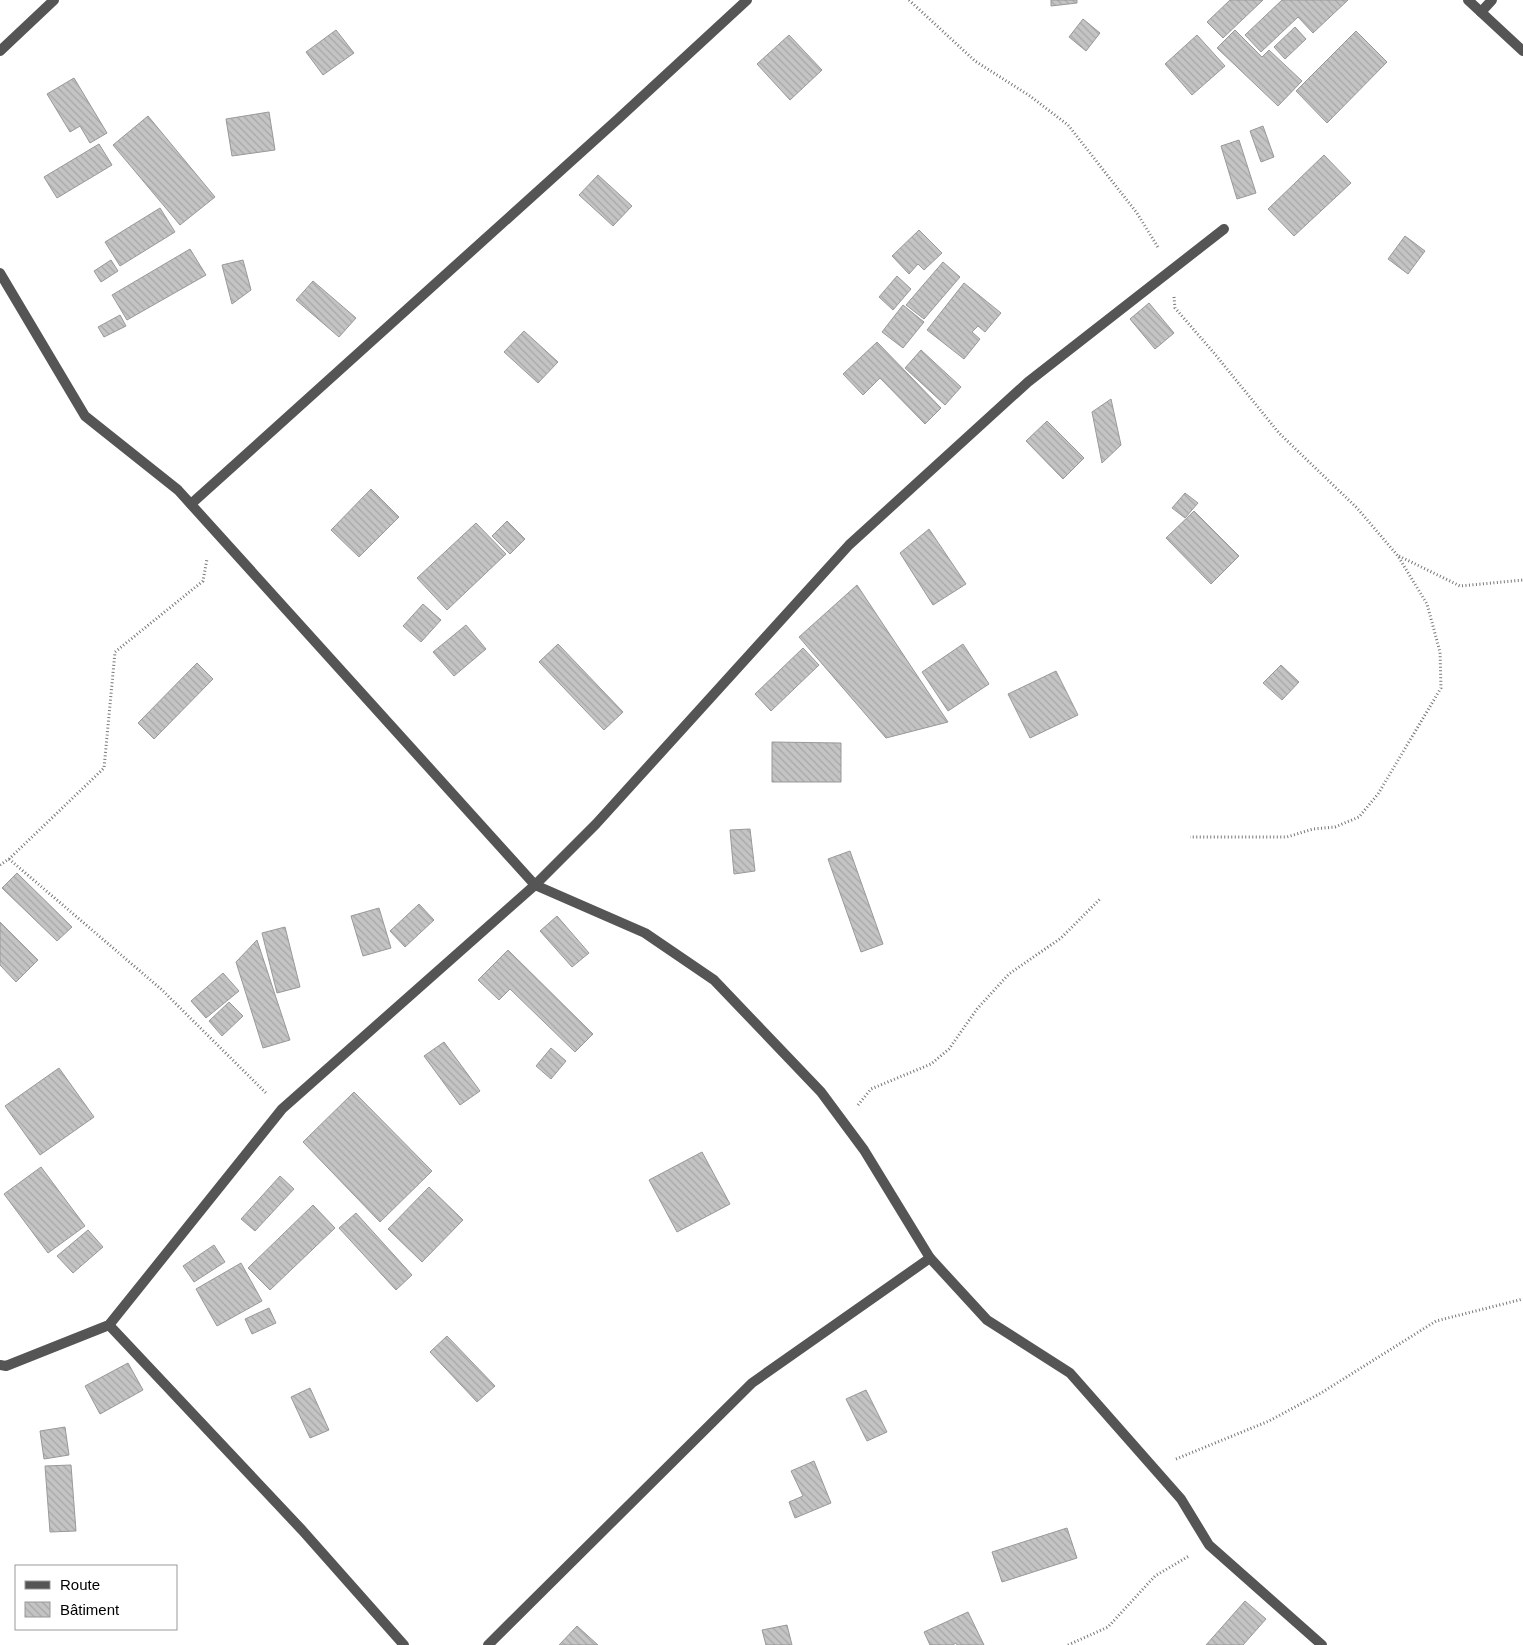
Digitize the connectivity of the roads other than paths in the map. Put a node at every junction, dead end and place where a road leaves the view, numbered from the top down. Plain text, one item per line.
1 (54, 0) edge
2 (747, 0) edge
3 (1468, 0) edge
4 (1492, 0) edge
5 (1481, 12) junction
6 (0, 51) edge
7 (1523, 51) edge
8 (1224, 229) dead end
9 (0, 272) edge
10 (191, 504) junction
11 (535, 885) junction
12 (930, 1258) junction
13 (109, 1326) junction
14 (0, 1365) edge
15 (404, 1645) edge
16 (488, 1645) edge
17 (1322, 1645) edge

1 - 6 street
2 - 10 street
3 - 5 street
4 - 5 street
5 - 7 street
8 - 11 street
9 - 10 street
10 - 11 street
11 - 12 street
11 - 13 street
12 - 16 street
12 - 17 street
13 - 14 street
13 - 15 street

